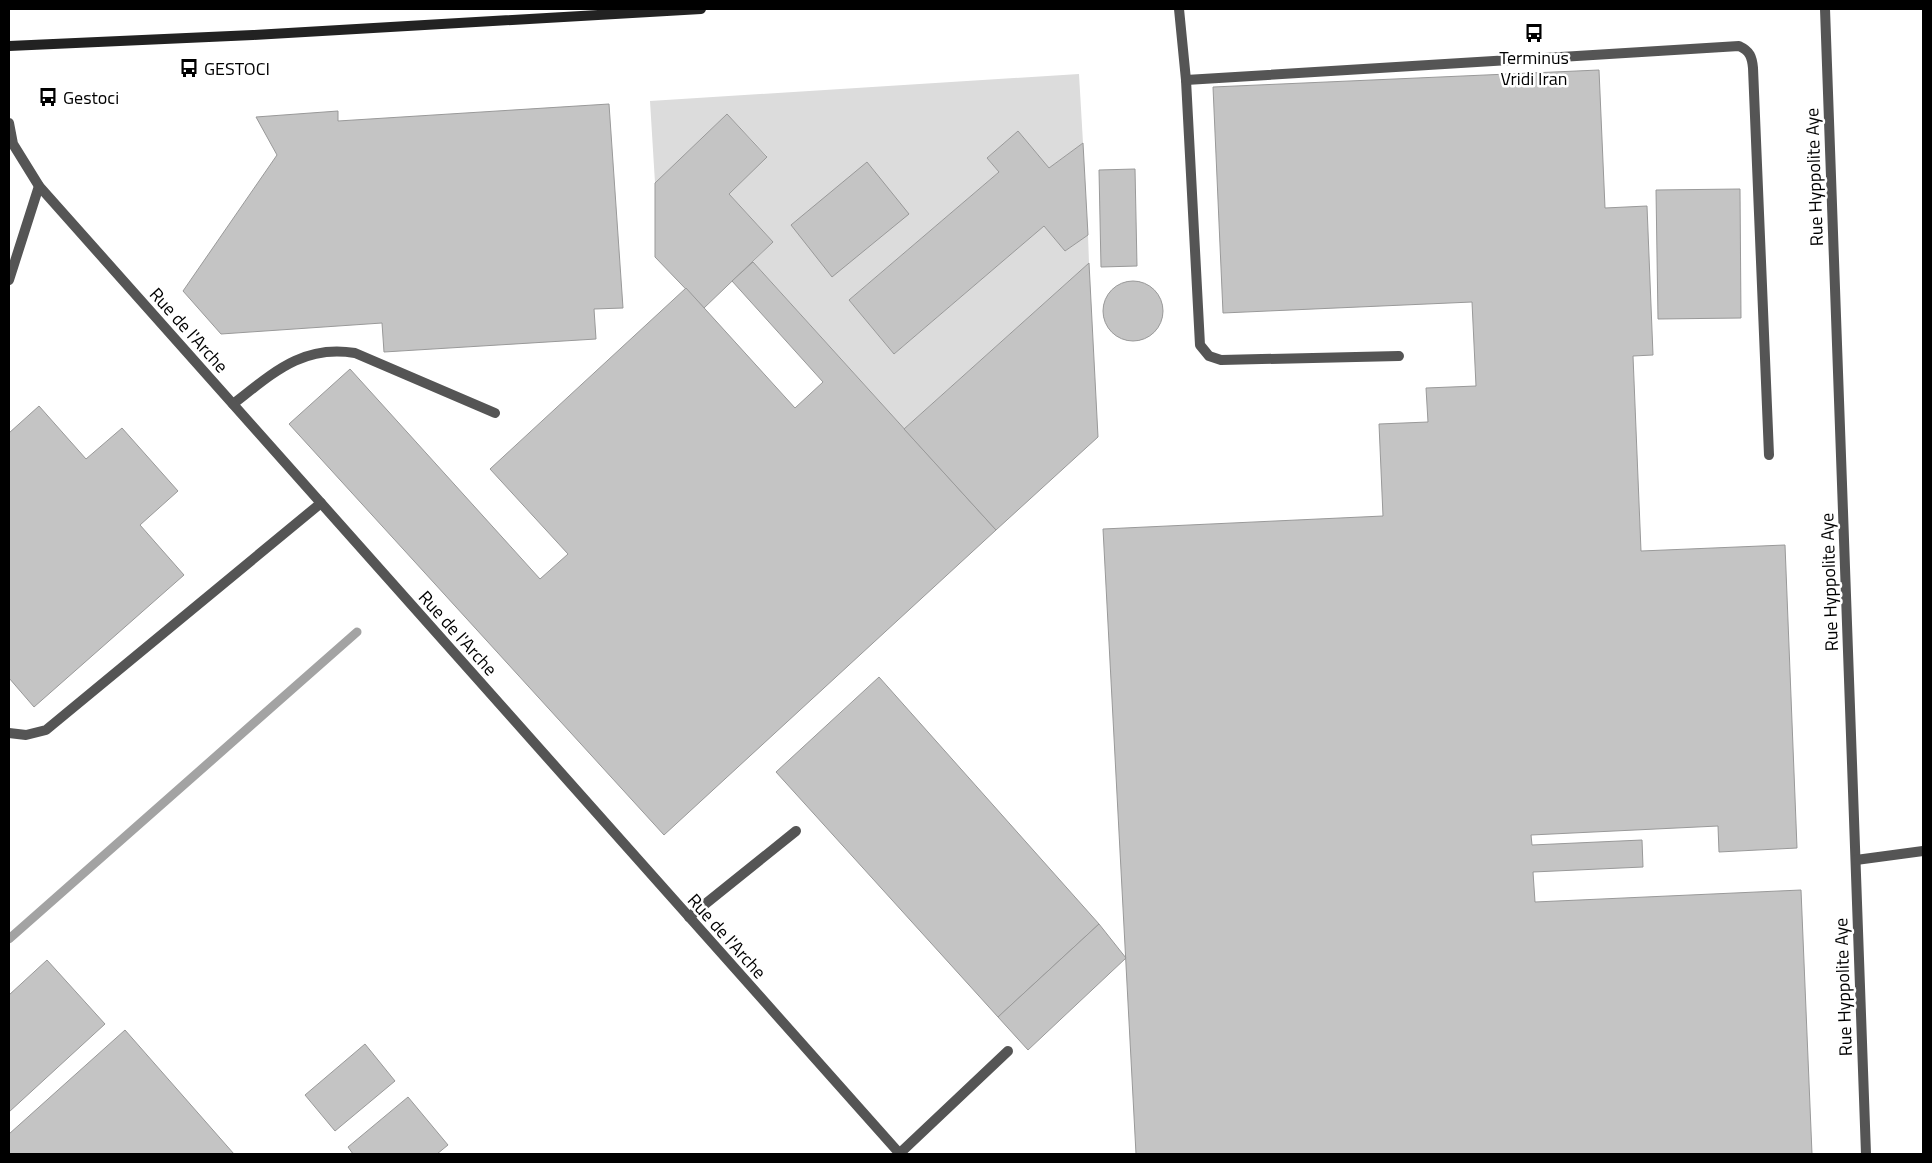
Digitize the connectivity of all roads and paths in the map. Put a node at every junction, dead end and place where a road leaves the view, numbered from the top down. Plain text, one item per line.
1 (701, 9) edge
2 (1179, 9) edge
3 (1824, 9) edge
4 (9, 46) edge
5 (1186, 80) junction
6 (9, 123) edge
7 (39, 186) junction
8 (9, 280) edge
9 (1399, 356) dead end
10 (233, 404) junction
11 (495, 413) dead end
12 (1769, 454) dead end
13 (321, 503) junction
14 (9, 733) edge
15 (796, 830) dead end
16 (1923, 851) edge
17 (1856, 860) junction
18 (688, 917) junction
19 (1008, 1051) dead end
20 (899, 1154) edge
21 (1866, 1154) edge

1 - 4 main road
2 - 5 street
3 - 17 street, Rue Hyppolite Aye
5 - 9 street
5 - 12 street
6 - 7 street, Rue de l'Arche
7 - 8 street
7 - 10 street, Rue de l'Arche
10 - 11 street
10 - 13 street, Rue de l'Arche
13 - 14 street
13 - 18 street, Rue de l'Arche
15 - 18 street
16 - 17 street
17 - 21 street, Rue Hyppolite Aye
18 - 20 street, Rue de l'Arche
19 - 20 street

